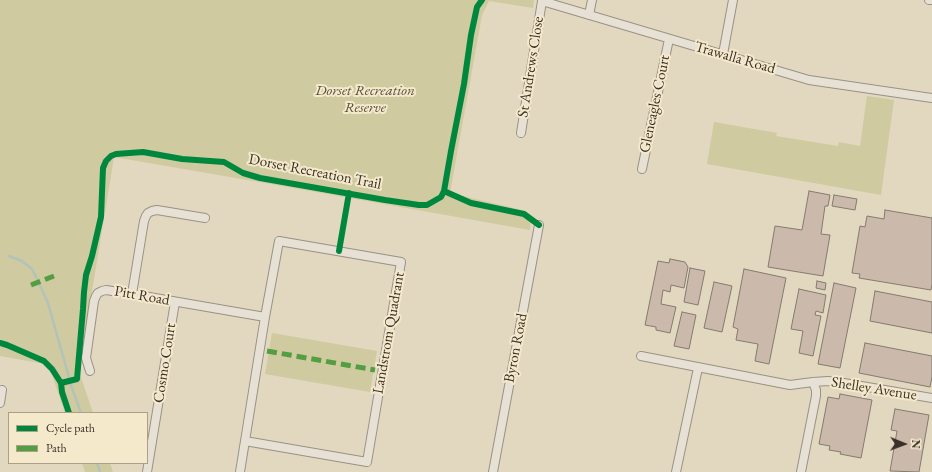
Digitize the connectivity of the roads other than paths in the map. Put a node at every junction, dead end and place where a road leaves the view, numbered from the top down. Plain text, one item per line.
1 (592, 0) edge
2 (733, 0) edge
3 (542, 1) edge
4 (589, 15) junction
5 (669, 39) junction
6 (723, 54) junction
7 (932, 98) edge
8 (521, 134) dead end
9 (642, 170) dead end
10 (205, 218) dead end
11 (539, 225) dead end
12 (132, 294) junction
13 (175, 302) junction
14 (265, 317) junction
15 (641, 356) dead end
16 (698, 368) junction
17 (90, 371) dead end
18 (813, 382) junction
19 (2, 390) dead end
20 (932, 398) edge
21 (0, 403) edge
22 (245, 441) junction
23 (147, 472) edge
24 (240, 472) edge
25 (493, 472) edge
26 (676, 472) edge
27 (801, 472) edge

1 - 4 street
2 - 6 street
3 - 4 street, Trawalla Road
3 - 8 street, St Andrews Close
4 - 5 street, Trawalla Road
5 - 6 street, Trawalla Road
5 - 9 street, Gleneagles Court
6 - 7 street, Trawalla Road
10 - 12 street
11 - 25 street, Byron Road
12 - 13 street, Pitt Road
12 - 17 street, Pitt Road
13 - 14 street, Pitt Road
13 - 23 street, Cosmo Court
14 - 22 street, Landstrom Quadrant
14 - 22 street, Landstrom Quadrant
15 - 16 street, Shelley Avenue
16 - 18 street, Shelley Avenue
16 - 26 street
18 - 20 street, Shelley Avenue
18 - 27 street
19 - 21 street
22 - 24 street, Landstrom Quadrant

